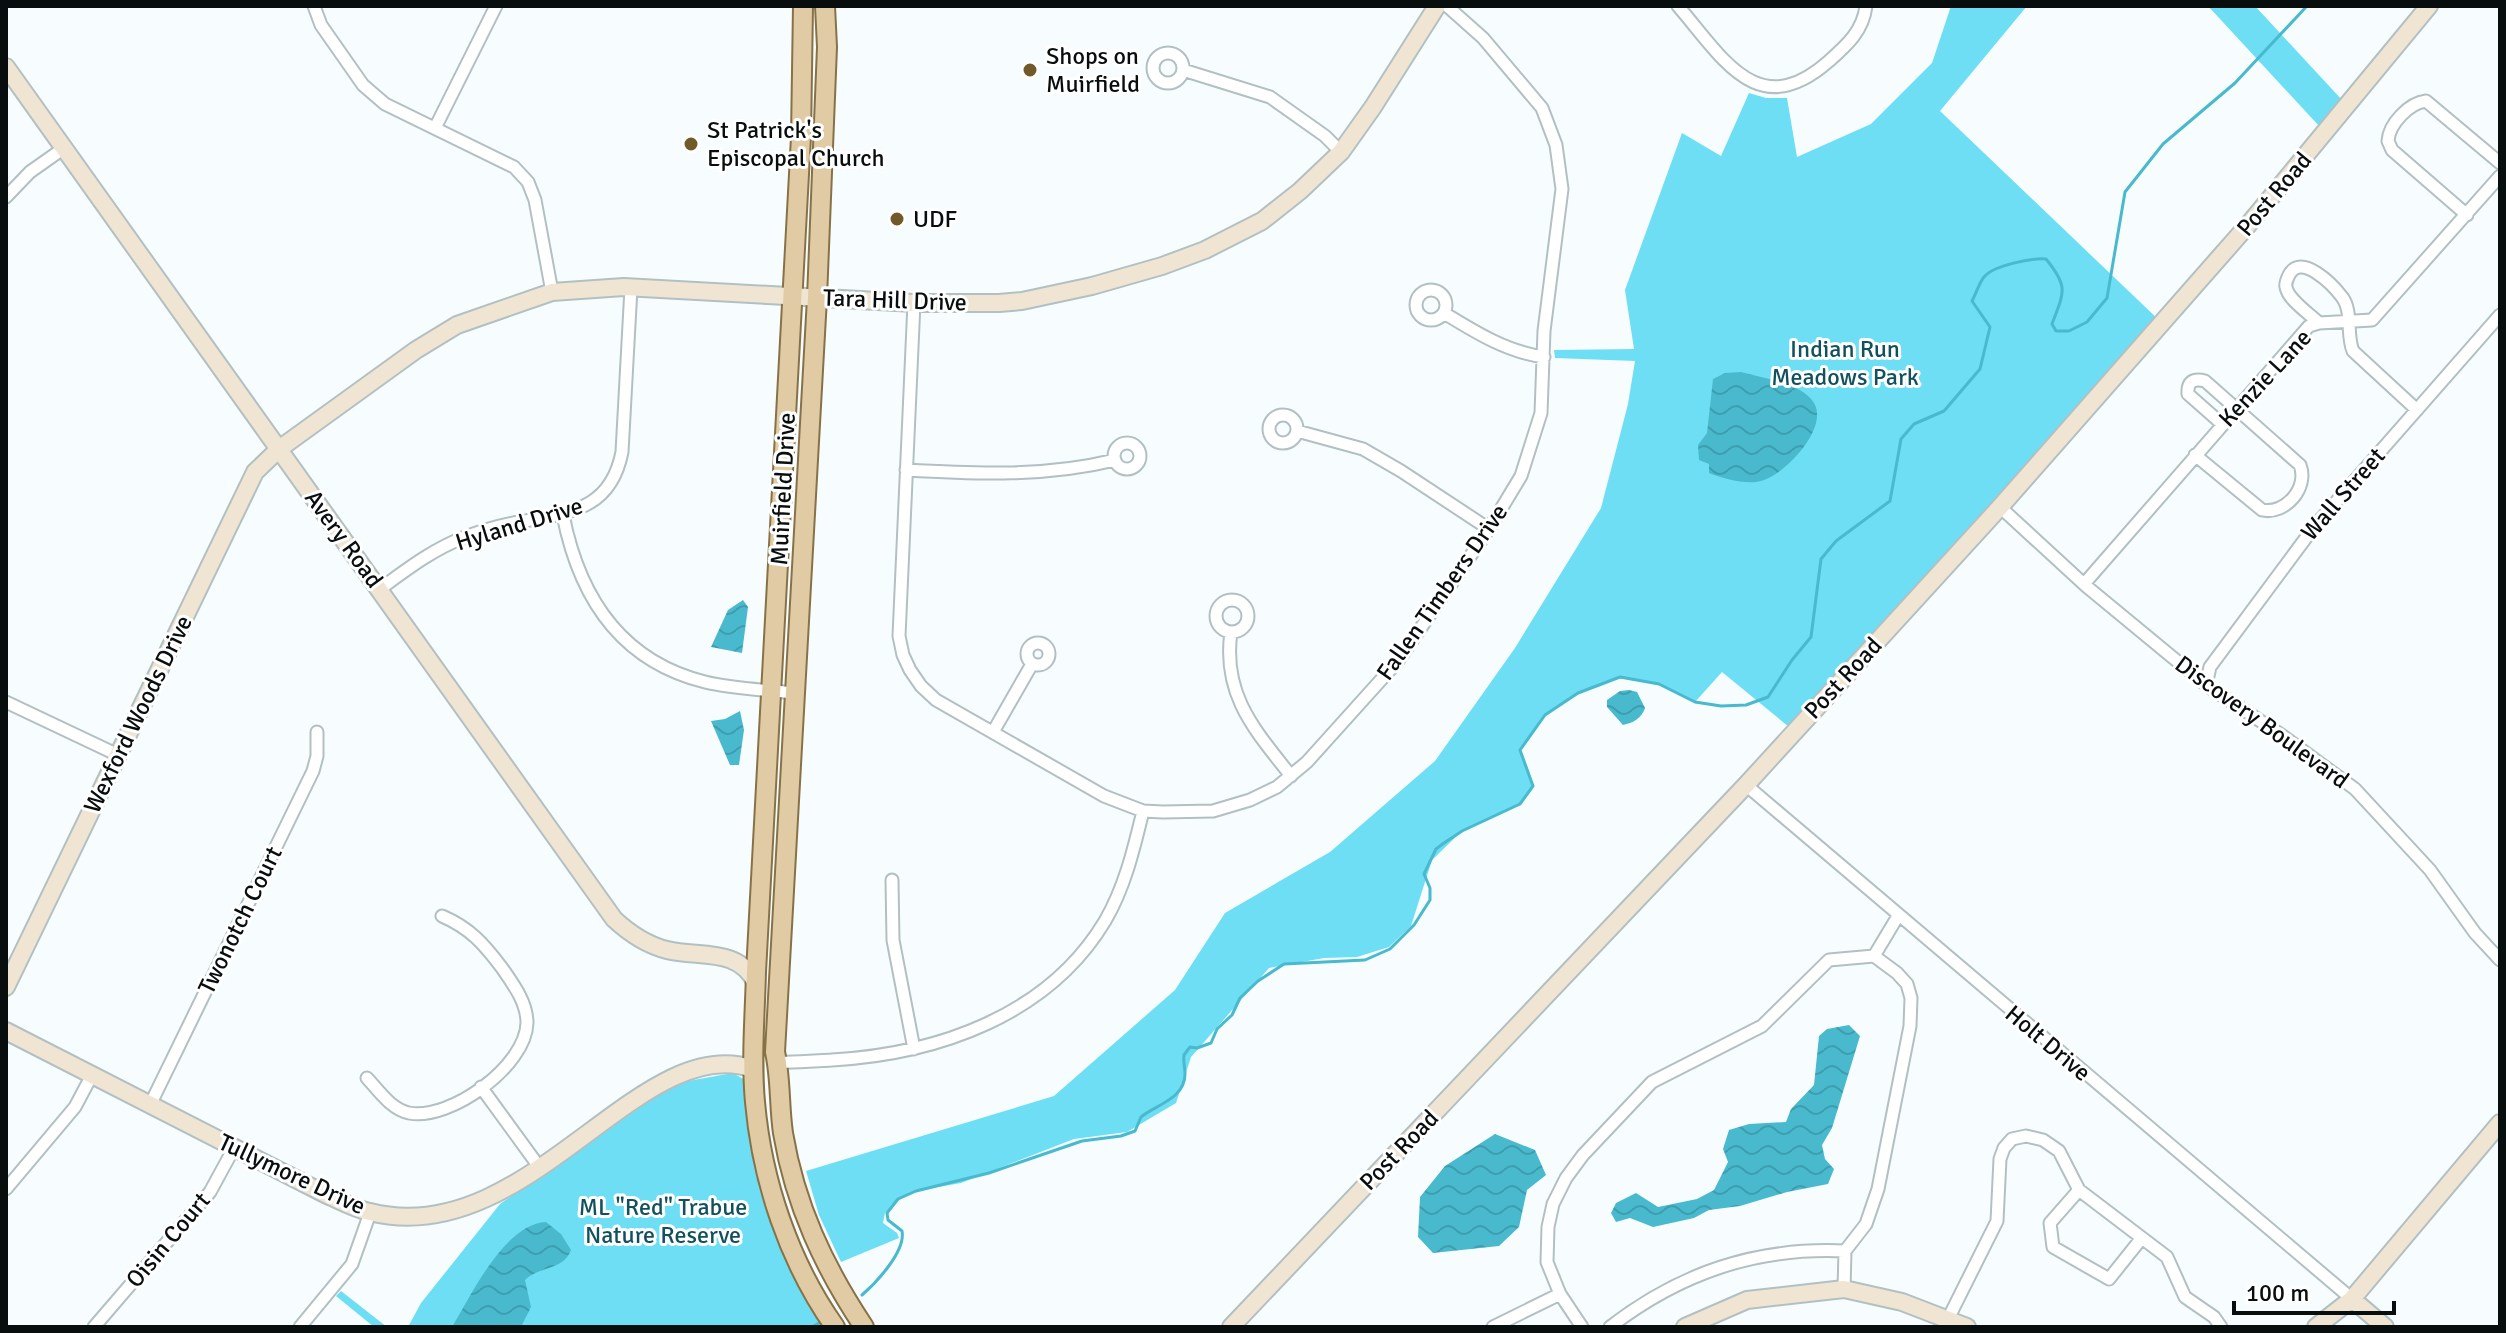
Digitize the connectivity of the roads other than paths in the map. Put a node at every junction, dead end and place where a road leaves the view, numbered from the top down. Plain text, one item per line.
1 (314, 6) edge
2 (496, 6) edge
3 (803, 6) edge
4 (825, 6) edge
5 (1437, 6) edge
6 (1447, 6) edge
7 (1678, 6) edge
8 (1866, 6) edge
9 (2429, 6) edge
10 (6, 67) edge
11 (1183, 70) dead end
12 (435, 128) junction
13 (64, 148) junction
14 (1341, 152) junction
15 (2500, 163) edge
16 (2500, 176) edge
17 (6, 197) edge
18 (2467, 215) junction
19 (631, 288) junction
20 (552, 292) junction
21 (794, 297) junction
22 (817, 298) junction
23 (914, 303) junction
24 (1444, 313) dead end
25 (2500, 315) edge
26 (2348, 321) junction
27 (2319, 323) junction
28 (1544, 357) junction
29 (2235, 409) junction
30 (2417, 410) junction
31 (2222, 424) junction
32 (1297, 431) dead end
33 (279, 449) junction
34 (2195, 455) junction
35 (1115, 460) dead end
36 (906, 470) junction
37 (2000, 507) junction
38 (563, 515) junction
39 (1489, 529) junction
40 (2084, 584) junction
41 (380, 589) junction
42 (1231, 632) dead end
43 (1032, 664) dead end
44 (2206, 685) junction
45 (773, 690) junction
46 (796, 693) junction
47 (6, 702) edge
48 (317, 732) dead end
49 (993, 732) junction
50 (118, 755) junction
51 (1291, 776) junction
52 (1746, 785) junction
53 (1143, 811) junction
54 (892, 880) dead end
55 (442, 916) dead end
56 (1898, 916) junction
57 (757, 952) junction
58 (719, 956) junction
59 (1874, 956) junction
60 (2500, 960) edge
61 (756, 977) junction
62 (6, 987) edge
63 (6, 1031) edge
64 (914, 1049) junction
65 (777, 1062) junction
66 (753, 1069) junction
67 (92, 1075) junction
68 (367, 1078) dead end
69 (481, 1087) junction
70 (150, 1105) junction
71 (2500, 1123) edge
72 (234, 1148) junction
73 (540, 1168) junction
74 (6, 1189) edge
75 (2079, 1190) junction
76 (789, 1196) junction
77 (370, 1213) junction
78 (2141, 1239) junction
79 (1845, 1251) junction
80 (1844, 1289) junction
81 (841, 1294) junction
82 (1560, 1294) junction
83 (2352, 1299) junction
84 (1702, 1323) edge
85 (1948, 1324) edge
86 (94, 1327) edge
87 (300, 1327) edge
88 (835, 1327) edge
89 (864, 1327) edge
90 (1231, 1327) edge
91 (1493, 1327) edge
92 (1582, 1327) edge
93 (1610, 1327) edge
94 (1685, 1327) edge
95 (1967, 1327) edge
96 (2221, 1327) edge
97 (2316, 1327) edge
98 (2385, 1327) edge

1 - 12 street
2 - 12 street
3 - 21 main road, Muirfield Drive
4 - 22 main road, Muirfield Drive
5 - 14 street, Tara Hill Drive
6 - 28 street, Fallen Timbers Drive
7 - 8 street
9 - 37 street, Post Road
10 - 13 street, Avery Road
11 - 14 street
12 - 20 street
13 - 17 street
13 - 33 street, Avery Road
14 - 23 street, Tara Hill Drive
15 - 18 street
16 - 18 street, Kenzie Lane
18 - 26 street, Kenzie Lane
19 - 20 street, Tara Hill Drive
19 - 21 street, Tara Hill Drive
19 - 38 street, Hyland Drive
20 - 33 street, Tara Hill Drive
21 - 22 street, Tara Hill Drive
21 - 45 main road, Muirfield Drive
22 - 23 street, Tara Hill Drive
22 - 46 main road, Muirfield Drive
23 - 36 street, Fallen Timbers Drive
24 - 28 street
25 - 30 street, Wall Street
26 - 27 street, Kenzie Lane
26 - 27 street
26 - 30 street
27 - 29 street, Kenzie Lane
28 - 39 street, Fallen Timbers Drive
29 - 31 street, Kenzie Lane
29 - 31 street
29 - 34 street
30 - 44 street, Wall Street
31 - 34 street, Kenzie Lane
32 - 39 street
33 - 41 street, Avery Road
33 - 50 street, Wexford Woods Drive
34 - 40 street, Kenzie Lane
35 - 36 street
36 - 49 street, Fallen Timbers Drive
37 - 40 street, Discovery Boulevard
37 - 52 street, Post Road
38 - 41 street, Hyland Drive
38 - 45 street
39 - 51 street, Fallen Timbers Drive
40 - 44 street, Discovery Boulevard
41 - 58 street, Avery Road
42 - 51 street
43 - 49 street
44 - 60 street, Discovery Boulevard
45 - 46 street
45 - 57 main road, Muirfield Drive
46 - 65 main road, Muirfield Drive
47 - 50 street
48 - 70 street, Twonotch Court
49 - 53 street, Fallen Timbers Drive
50 - 62 street, Wexford Woods Drive
51 - 53 street, Fallen Timbers Drive
52 - 56 street, Holt Drive
52 - 90 street, Post Road
53 - 64 street
54 - 64 street
55 - 69 street
56 - 59 street
56 - 83 street, Holt Drive
57 - 58 street, Avery Road
57 - 61 main road, Muirfield Drive
57 - 76 main road
58 - 61 street, Avery Road
59 - 79 street
59 - 82 street
61 - 66 main road, Muirfield Drive
63 - 67 street, Tullymore Drive
64 - 65 street
65 - 81 main road, Muirfield Drive
66 - 73 street, Tullymore Drive
66 - 76 main road
66 - 88 main road
67 - 70 street, Tullymore Drive
67 - 74 street
68 - 69 street
69 - 73 street
70 - 72 street, Tullymore Drive
71 - 83 street
72 - 77 street, Tullymore Drive
72 - 86 street, Oisin Court
73 - 77 street, Tullymore Drive
75 - 78 street
75 - 78 street
75 - 85 street
76 - 81 main road
77 - 87 street
78 - 96 street
79 - 80 street
79 - 93 street
80 - 84 street
80 - 85 street
81 - 89 main road
82 - 91 street
82 - 92 street
83 - 97 street
83 - 98 street
84 - 94 street
85 - 95 street

